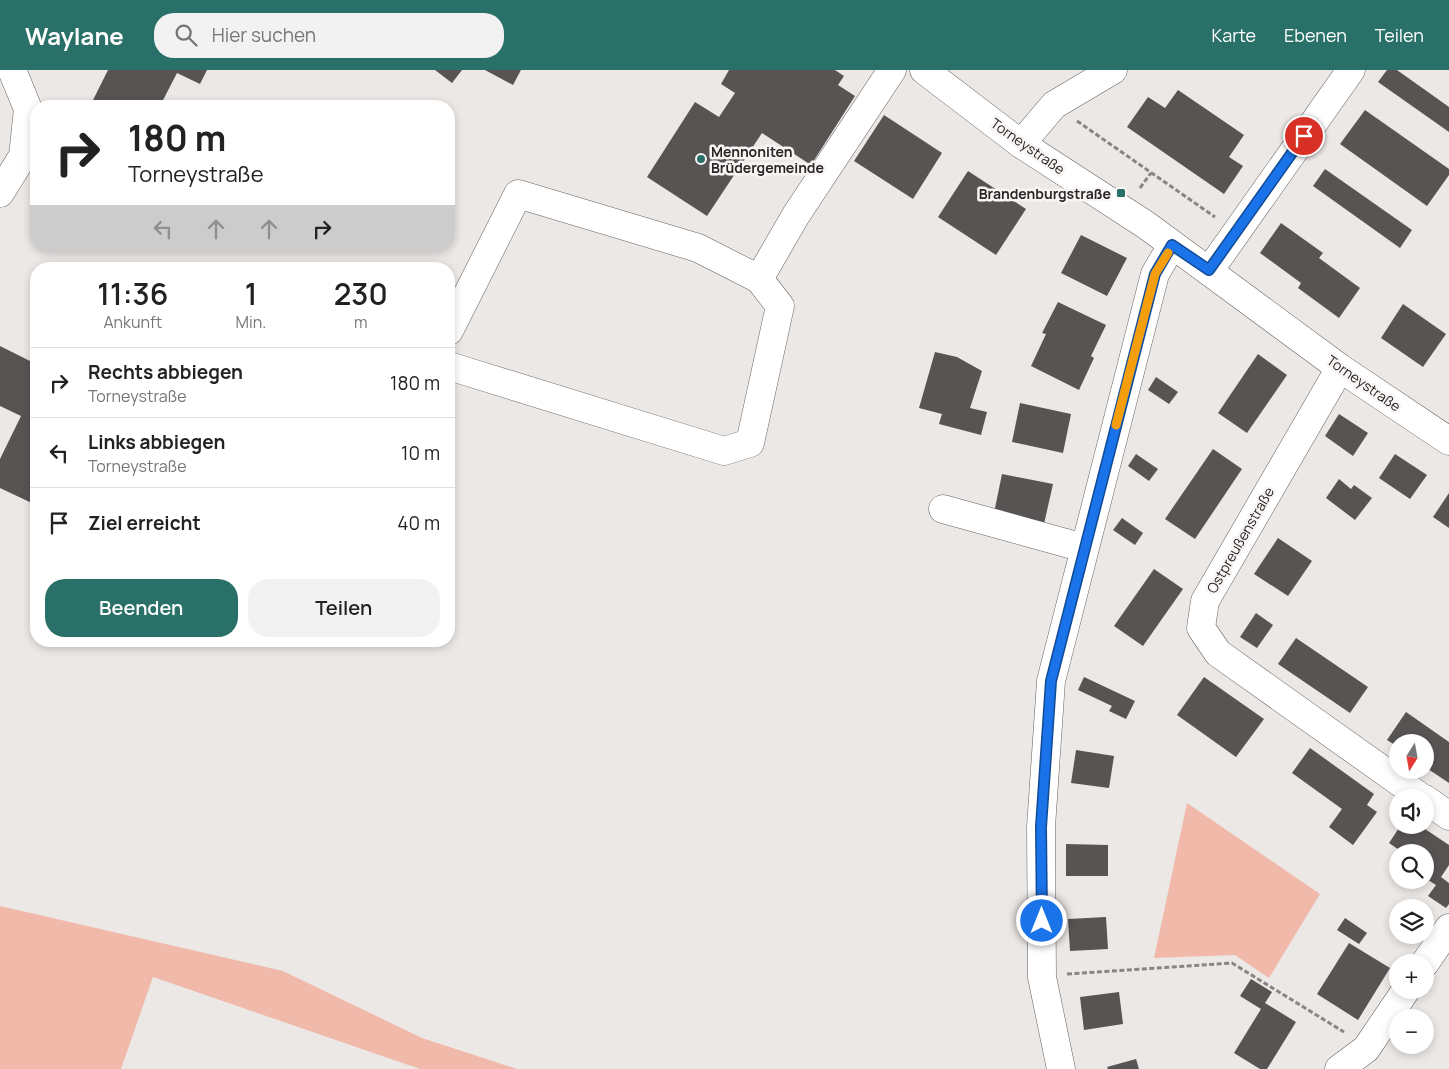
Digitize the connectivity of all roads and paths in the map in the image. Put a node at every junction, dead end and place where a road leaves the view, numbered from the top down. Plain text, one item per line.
1 (12, 70) edge
2 (892, 70) edge
3 (924, 70) edge
4 (1113, 70) edge
5 (1351, 70) edge
6 (951, 78) edge
7 (1054, 105) junction
8 (1021, 144) junction
9 (0, 193) edge
10 (1236, 232) junction
11 (1172, 245) junction
12 (1209, 270) junction
13 (759, 279) junction
14 (455, 319) edge
15 (455, 368) edge
16 (1340, 368) junction
17 (1449, 441) edge
18 (943, 510) dead end
19 (1084, 548) junction
20 (1411, 789) edge
21 (1434, 805) edge
22 (1449, 816) edge
23 (1449, 928) edge
24 (1431, 954) edge
25 (1042, 977) junction
26 (1400, 999) edge
27 (1366, 1049) junction
28 (1061, 1069) edge
29 (1339, 1069) edge

1 - 9 street
2 - 13 street
3 - 6 street, Torneystraße
4 - 7 street
5 - 10 street
6 - 8 street, Torneystraße
7 - 8 street
7 - 10 path
8 - 11 street, Torneystraße
10 - 12 street
11 - 12 street, Torneystraße
11 - 19 street
12 - 16 street, Torneystraße
13 - 14 street
13 - 15 street
16 - 17 street, Torneystraße
16 - 20 street, Ostpreußenstraße
18 - 19 street
19 - 25 street
21 - 22 street, Ostpreußenstraße
23 - 24 street
25 - 27 path
25 - 28 street
26 - 27 street
27 - 29 street

